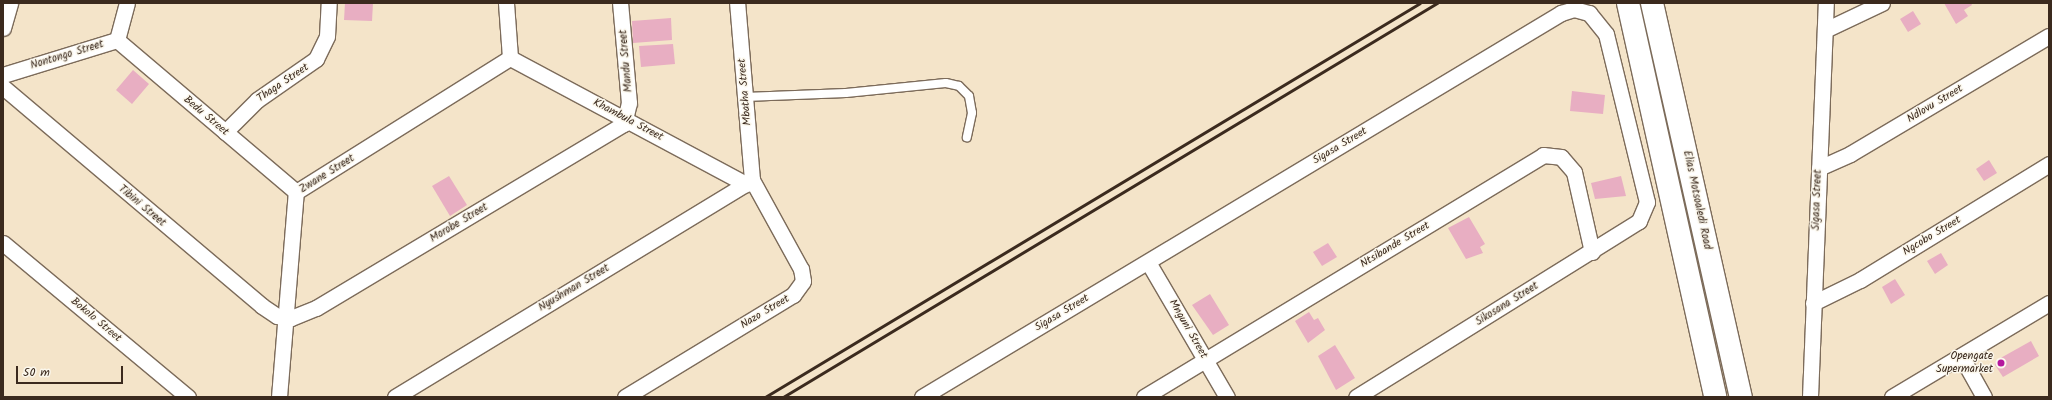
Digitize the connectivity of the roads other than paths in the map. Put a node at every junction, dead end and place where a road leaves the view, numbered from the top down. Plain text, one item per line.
1 (10, 3) edge
2 (127, 3) edge
3 (329, 3) edge
4 (506, 3) edge
5 (620, 3) edge
6 (737, 3) edge
7 (1628, 3) edge
8 (1652, 3) edge
9 (1826, 3) edge
10 (1882, 3) edge
11 (3, 28) edge
12 (1826, 30) junction
13 (2049, 36) edge
14 (117, 40) junction
15 (510, 58) junction
16 (3, 75) edge
17 (3, 87) edge
18 (745, 97) junction
19 (628, 120) junction
20 (225, 132) junction
21 (967, 137) dead end
22 (2049, 164) edge
23 (1819, 168) junction
24 (749, 182) junction
25 (296, 192) junction
26 (1647, 202) joint
27 (3, 243) edge
28 (1592, 252) junction
29 (1148, 262) junction
30 (1813, 303) junction
31 (2049, 303) edge
32 (286, 318) junction
33 (1961, 356) junction
34 (1206, 360) junction
35 (188, 397) edge
36 (278, 397) edge
37 (395, 397) edge
38 (626, 397) edge
39 (922, 397) edge
40 (1144, 397) edge
41 (1227, 397) edge
42 (1356, 397) edge
43 (1715, 397) edge
44 (1741, 397) edge
45 (1810, 397) edge
46 (1892, 397) edge
47 (1984, 397) edge

1 - 11 street
2 - 14 street, Nontongo Street
3 - 20 street, Thaga Street
4 - 15 street
5 - 19 street, Mandu Street
6 - 18 street, Mbatha Street
7 - 43 main road
8 - 44 main road, Elias Motsoaledi Road
9 - 12 street, Sigasa Street
10 - 12 street
12 - 23 street, Sigasa Street
13 - 23 street, Ndlovu Street
14 - 16 street, Nontongo Street
14 - 20 street, Bedu Street
15 - 19 street, Khambula Street
15 - 25 street, Zwane Street
17 - 32 street, Tibini Street
18 - 21 lane
18 - 24 street, Mbatha Street
19 - 24 street, Khambula Street
19 - 32 street, Morobe Street
20 - 25 street, Bedu Street
22 - 30 street, Ngcobo Street
23 - 30 street, Sigasa Street
24 - 37 street, Nyushman Street
24 - 38 street, Nazo Street
25 - 32 street, Zwane Street
26 - 28 street, Sikosana Street
26 - 29 street, Sigasa Street
27 - 35 street, Bokolo Street
28 - 34 street, Ntsibande Street
28 - 42 street, Sikosana Street
29 - 34 street, Mnguni Street
29 - 39 street, Sigasa Street
30 - 45 street, Sigasa Street
31 - 33 street
32 - 36 street, Zwane Street
33 - 46 street
33 - 47 street
34 - 40 street, Ntsibande Street
34 - 41 street, Mnguni Street

